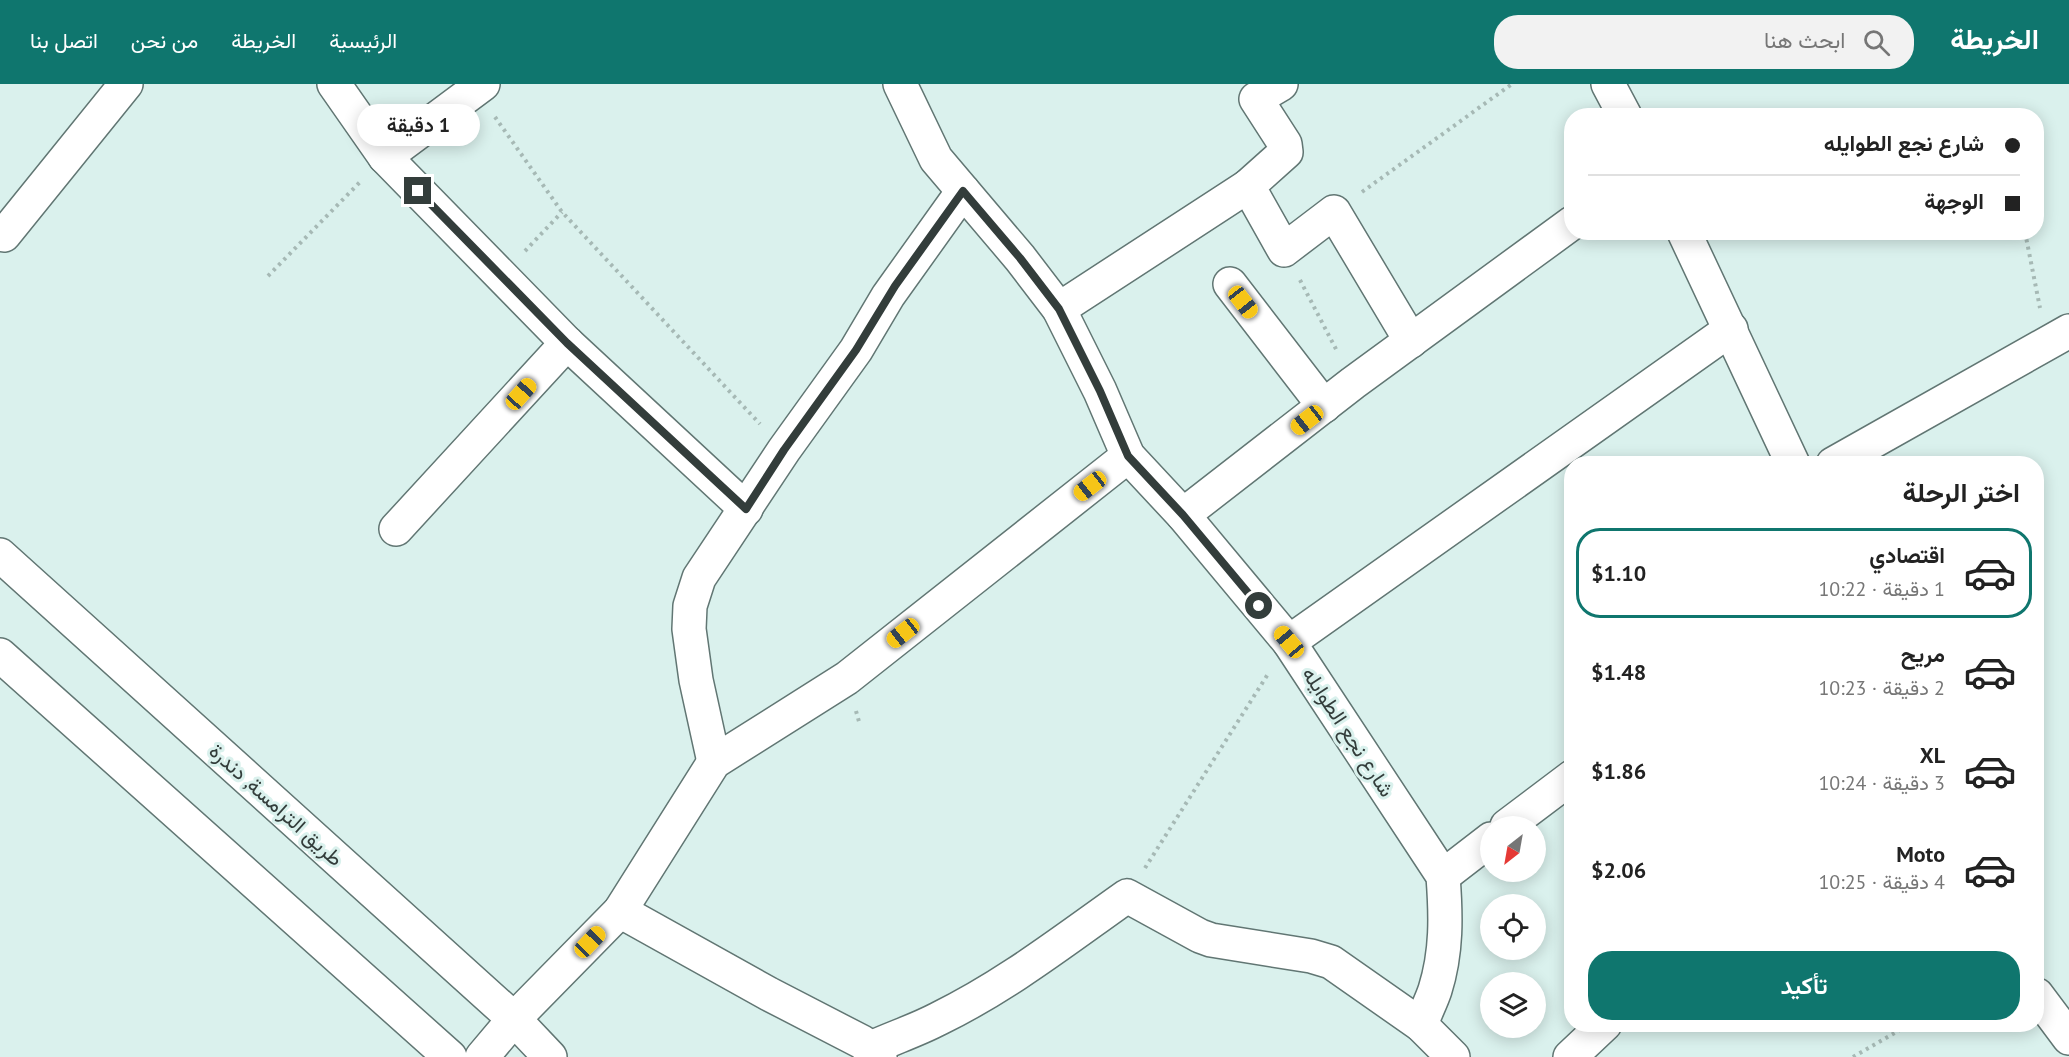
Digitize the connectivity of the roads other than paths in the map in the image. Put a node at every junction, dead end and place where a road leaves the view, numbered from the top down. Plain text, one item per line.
1 (334, 84) edge
2 (900, 84) edge
3 (1281, 84) edge
4 (1608, 84) edge
5 (121, 86) edge
6 (480, 87) edge
7 (1621, 108) edge
8 (385, 157) junction
9 (1248, 186) junction
10 (963, 191) junction
11 (1564, 229) edge
12 (4, 235) dead end
13 (1688, 240) edge
14 (1230, 284) dead end
15 (1059, 309) junction
16 (1731, 329) junction
17 (2058, 337) edge
18 (1411, 342) junction
19 (567, 343) junction
20 (1324, 406) junction
21 (1128, 456) junction
22 (1789, 456) edge
23 (1847, 456) edge
24 (746, 509) junction
25 (1183, 515) junction
26 (396, 529) dead end
27 (0, 555) edge
28 (1289, 642) junction
29 (0, 655) edge
30 (714, 762) junction
31 (1564, 783) edge
32 (1521, 816) edge
33 (1480, 847) edge
34 (1443, 876) junction
35 (620, 911) junction
36 (514, 1019) junction
37 (1420, 1025) junction
38 (1597, 1032) edge
39 (875, 1052) edge
40 (450, 1057) edge
41 (482, 1057) edge
42 (550, 1057) edge
43 (1453, 1057) edge
44 (1570, 1057) edge

1 - 8 street
2 - 10 street, شارع نجع الطوايله
3 - 9 street
4 - 7 street
5 - 12 street
6 - 8 street
8 - 19 street
9 - 15 street
9 - 18 street
10 - 15 street, شارع نجع الطوايله
10 - 24 street
11 - 18 street
13 - 16 street
14 - 20 street
15 - 21 street, شارع نجع الطوايله
16 - 22 street
16 - 28 street
17 - 23 street
18 - 20 street
19 - 24 street
19 - 26 street
20 - 25 street
21 - 25 street, شارع نجع الطوايله
21 - 30 street
24 - 30 street
25 - 28 street, شارع نجع الطوايله
27 - 36 street, طريق الترامسة, دندرة
28 - 34 street, شارع نجع الطوايله
29 - 40 street
30 - 35 street
31 - 32 street
33 - 34 street
34 - 37 street, شارع نجع الطوايله
35 - 36 street
35 - 39 street
36 - 41 street
36 - 42 street, طريق الترامسة, دندرة
37 - 39 street
37 - 43 street
38 - 44 street

